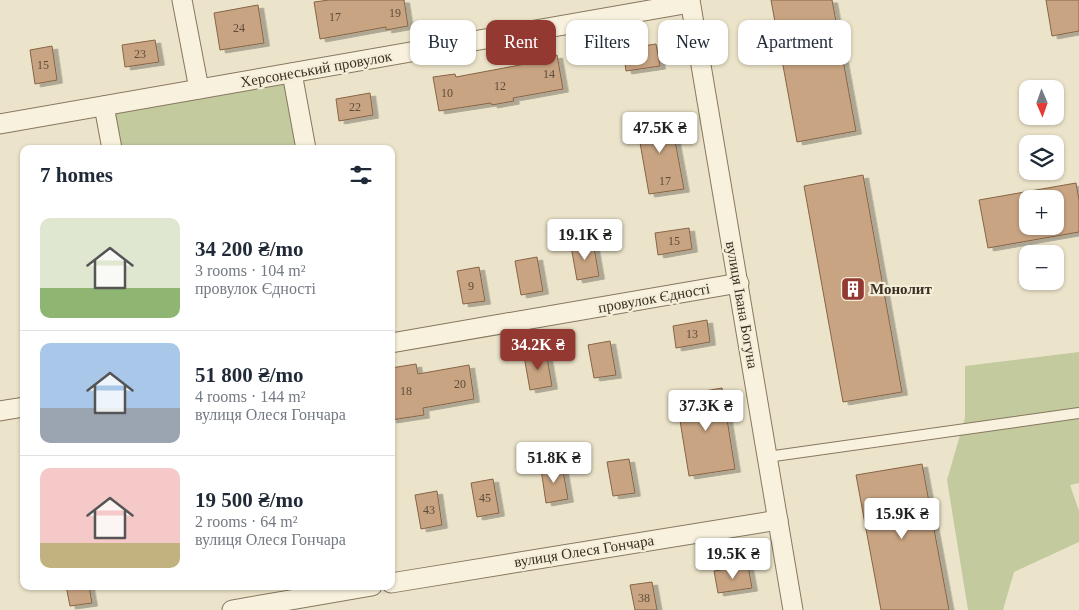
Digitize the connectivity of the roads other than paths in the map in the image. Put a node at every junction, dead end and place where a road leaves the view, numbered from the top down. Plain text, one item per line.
1 (182, 0) edge
2 (690, 2) edge
3 (292, 73) junction
4 (199, 89) junction
5 (104, 106) junction
6 (0, 124) edge
7 (111, 145) edge
8 (305, 145) edge
9 (739, 283) junction
10 (395, 342) edge
11 (20, 408) edge
12 (0, 411) edge
13 (1079, 413) edge
14 (767, 457) junction
15 (778, 520) junction
16 (395, 582) edge
17 (345, 590) edge
18 (283, 599) edge
19 (232, 610) edge
20 (793, 610) edge

1 - 4 street
2 - 3 street, Херсонеський провулок
2 - 9 street, вулиця Івана Богуна
3 - 4 street, Херсонеський провулок
3 - 8 street
4 - 5 street, Херсонеський провулок
5 - 6 street, Херсонеський провулок
5 - 7 street
9 - 10 street, провулок Єдності
9 - 14 street, вулиця Івана Богуна
11 - 12 street
13 - 14 lane
14 - 15 street, вулиця Івана Богуна
15 - 16 street, вулиця Олеся Гончара
15 - 20 street, вулиця Івана Богуна
17 - 18 street
18 - 19 street

